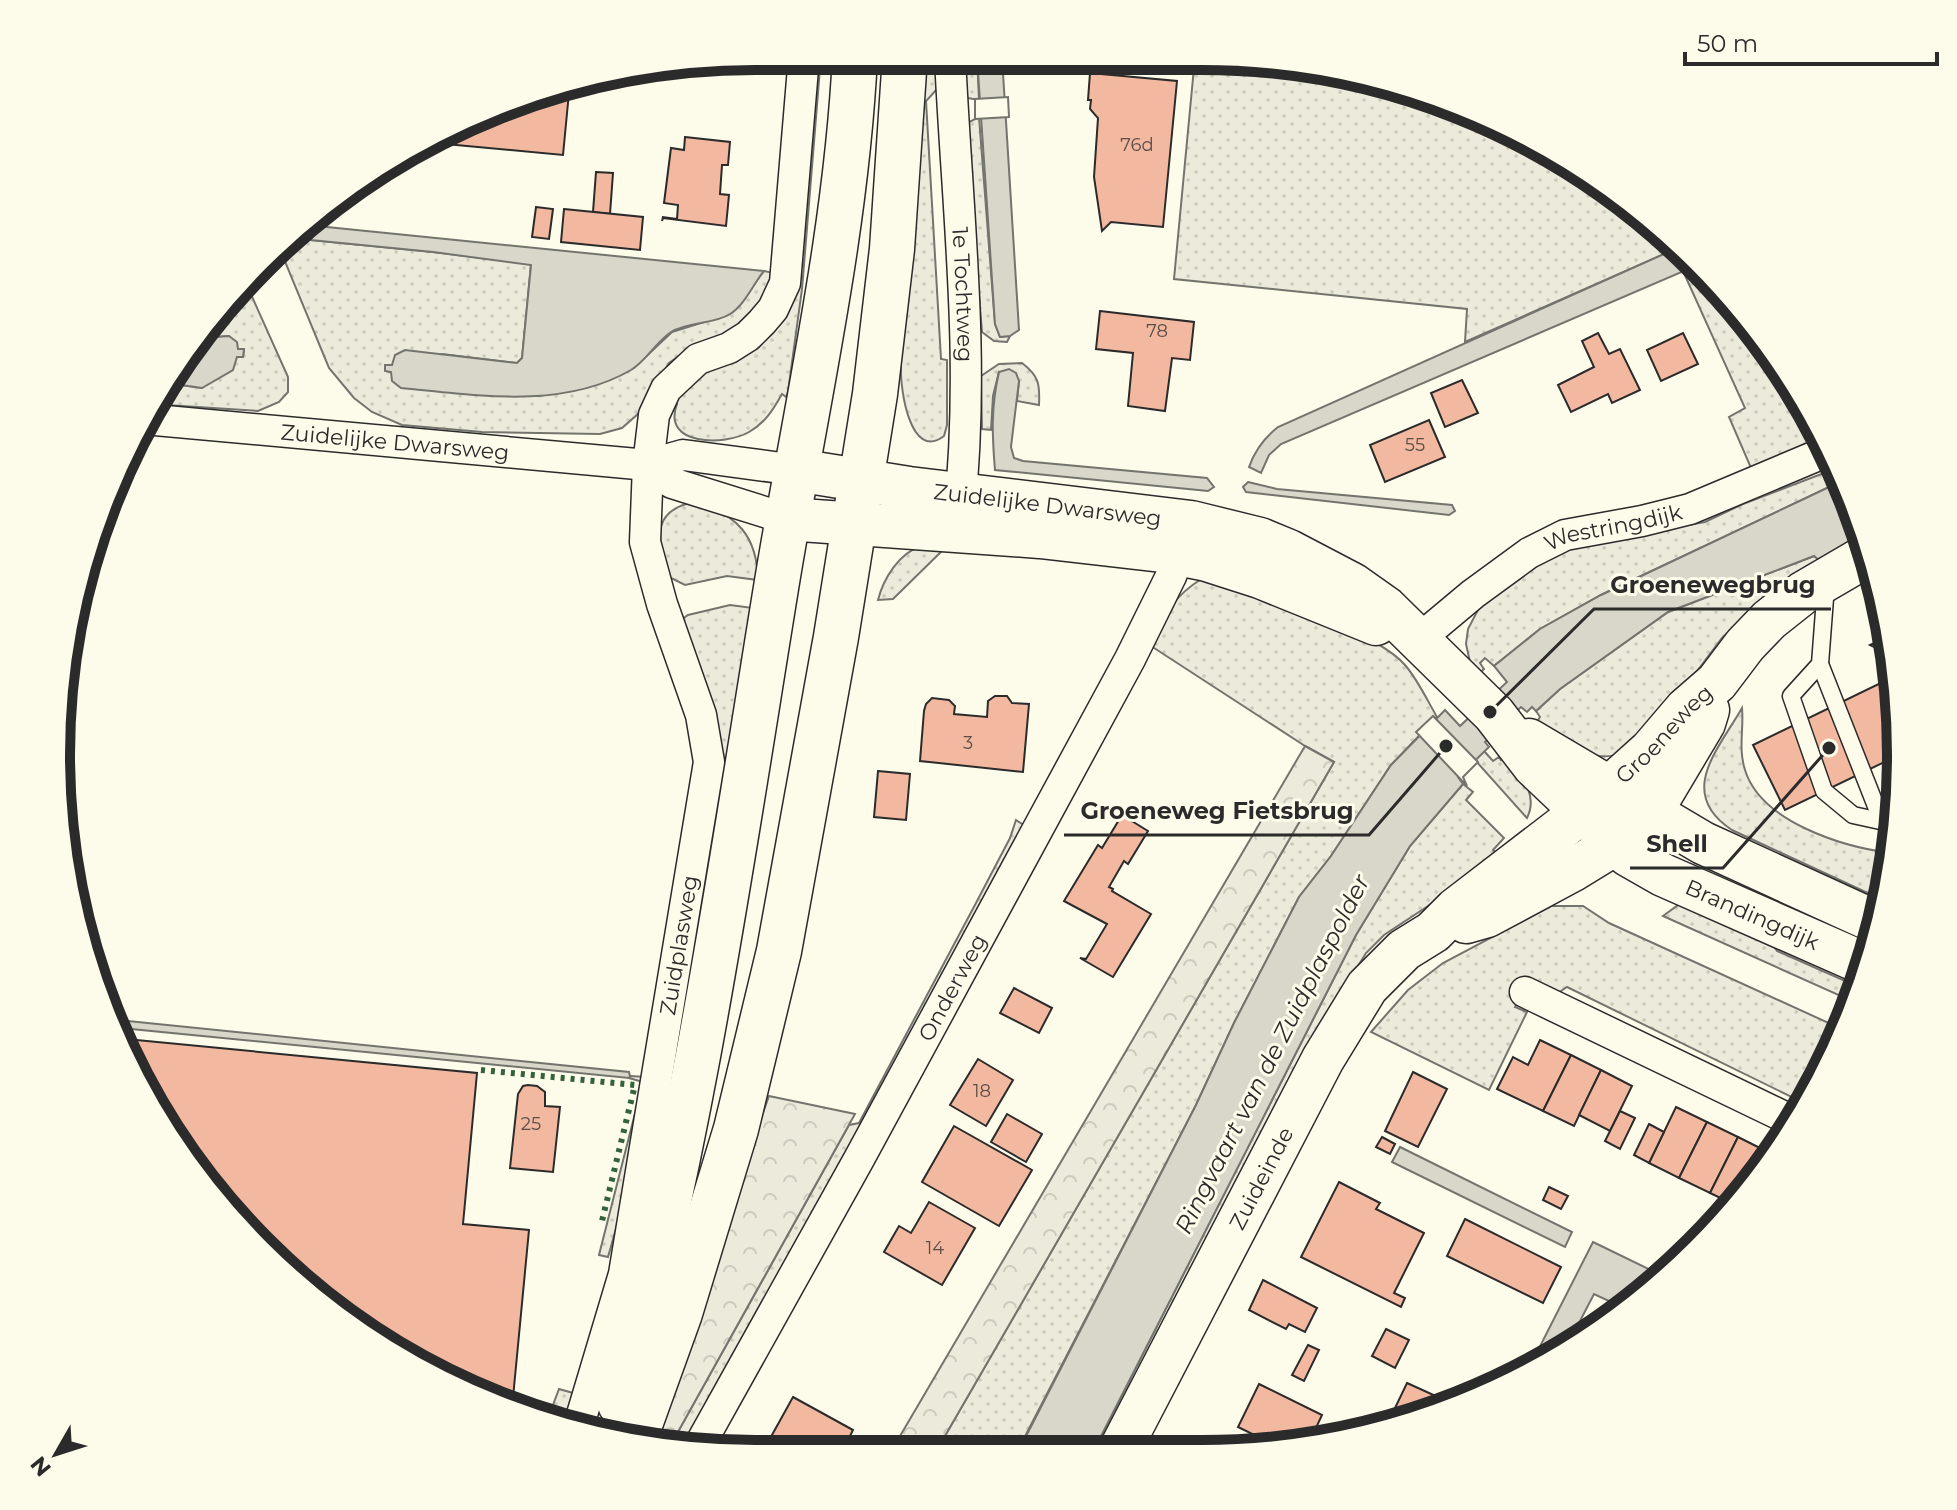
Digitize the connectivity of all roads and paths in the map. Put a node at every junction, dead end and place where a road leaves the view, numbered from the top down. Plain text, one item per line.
1 (803, 70) edge
2 (854, 70) edge
3 (904, 70) edge
4 (951, 70) edge
5 (158, 420) edge
6 (1818, 455) edge
7 (648, 465) junction
8 (796, 470) junction
9 (863, 481) junction
10 (959, 513) junction
11 (787, 519) junction
12 (855, 523) junction
13 (1185, 538) junction
14 (1859, 560) edge
15 (1826, 579) junction
16 (1418, 640) junction
17 (1820, 664) junction
18 (1717, 682) junction
19 (1492, 713) joint
20 (1595, 799) junction
21 (1648, 811) junction
22 (1884, 814) edge
23 (1884, 821) edge
24 (1615, 844) junction
25 (1867, 918) edge
26 (1433, 932) junction
27 (1856, 960) edge
28 (1525, 992) dead end
29 (1784, 1117) edge
30 (581, 1418) edge
31 (616, 1426) edge
32 (638, 1430) edge
33 (703, 1438) edge
34 (1125, 1440) edge

1 - 7 street
2 - 8 main road
3 - 9 main road
4 - 10 street, 1e Tochtweg
5 - 7 street, Zuidelijke Dwarsweg
6 - 16 street, Westringdijk
7 - 8 street, Zuidelijke Dwarsweg
7 - 11 street, Zuidelijke Dwarsweg
7 - 30 street, Zuidplasweg
8 - 9 street, Zuidelijke Dwarsweg
8 - 11 main road, Zuidplasweg
9 - 10 street, Zuidelijke Dwarsweg
9 - 12 main road
10 - 12 street, Zuidelijke Dwarsweg
10 - 13 street, Zuidelijke Dwarsweg
11 - 12 street, Zuidelijke Dwarsweg
11 - 31 main road, Zuidplasweg
12 - 32 main road
13 - 16 street, Zuidelijke Dwarsweg
13 - 33 street, Onderweg
14 - 15 street, Groeneweg
15 - 17 lane
15 - 18 street, Groeneweg
16 - 19 street, Zuidelijke Dwarsweg
17 - 22 lane
17 - 23 lane
18 - 20 street, Groeneweg
18 - 21 street, Groeneweg
19 - 20 street, Brandingdijk
20 - 21 street, Brandingdijk
20 - 24 street, Brandingdijk
20 - 26 street, Zuideinde
21 - 24 street, Groeneweg
21 - 25 street, Brandingdijk
24 - 26 street, Zuideinde
24 - 27 street, Brandingdijk
26 - 34 street, Zuideinde
28 - 29 street

